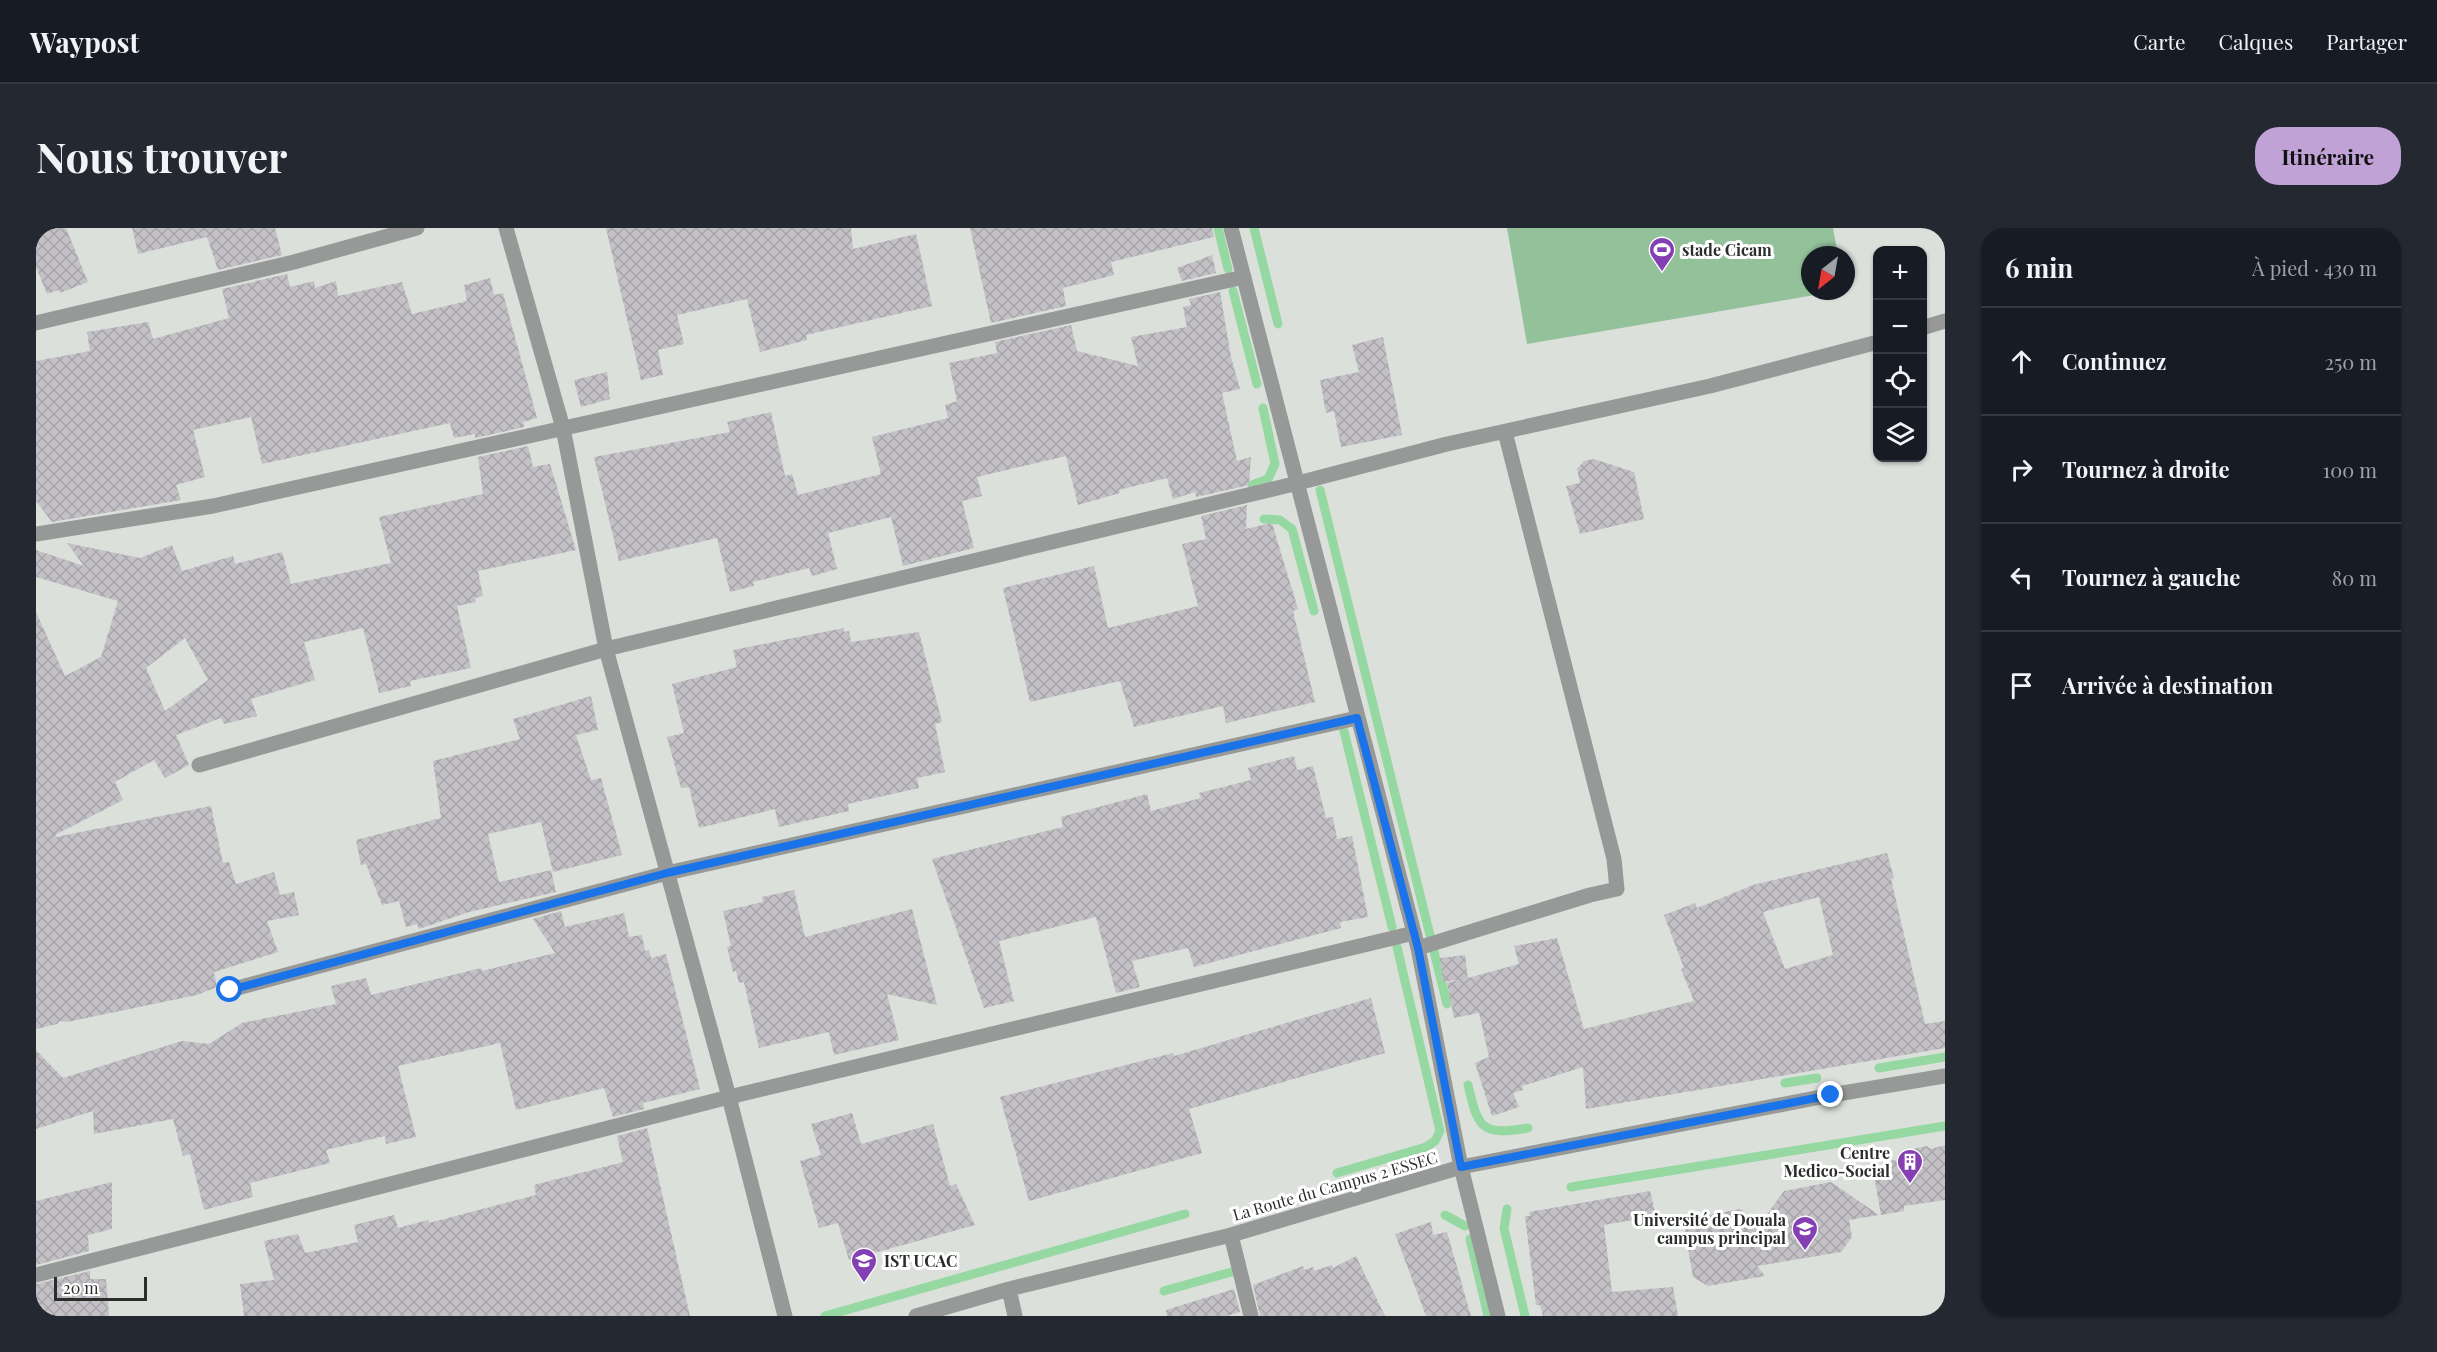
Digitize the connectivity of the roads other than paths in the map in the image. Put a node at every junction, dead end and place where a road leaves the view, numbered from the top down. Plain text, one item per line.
1 (417, 228) edge
2 (506, 228) edge
3 (1232, 228) edge
4 (1244, 277) junction
5 (1945, 321) edge
6 (36, 323) edge
7 (1927, 327) edge
8 (1873, 343) edge
9 (563, 428) junction
10 (1505, 432) junction
11 (1298, 483) junction
12 (36, 534) edge
13 (606, 649) junction
14 (1357, 718) junction
15 (199, 765) dead end
16 (667, 873) junction
17 (1416, 940) junction
18 (230, 990) dead end
19 (1945, 1076) edge
20 (729, 1097) junction
21 (1461, 1167) junction
22 (1231, 1235) junction
23 (36, 1275) edge
24 (1009, 1288) junction
25 (785, 1316) edge
26 (916, 1316) edge
27 (1015, 1316) edge
28 (1251, 1316) edge
29 (1498, 1316) edge

1 - 6 street
2 - 9 street
3 - 4 street
4 - 9 street
4 - 11 street
5 - 7 street
8 - 10 street
9 - 12 street
9 - 13 street
10 - 11 street
10 - 17 street
11 - 13 street
11 - 14 street
13 - 15 street
13 - 16 street
14 - 16 street
14 - 17 street
16 - 18 street
16 - 20 street
17 - 20 street
17 - 21 street
19 - 21 street, La Route du Campus 2 ESSEC
20 - 23 street
20 - 25 street
21 - 22 street, La Route du Campus 2 ESSEC
21 - 29 street
22 - 24 street, La Route du Campus 2 ESSEC
22 - 28 street
24 - 26 street, La Route du Campus 2 ESSEC
24 - 27 street

